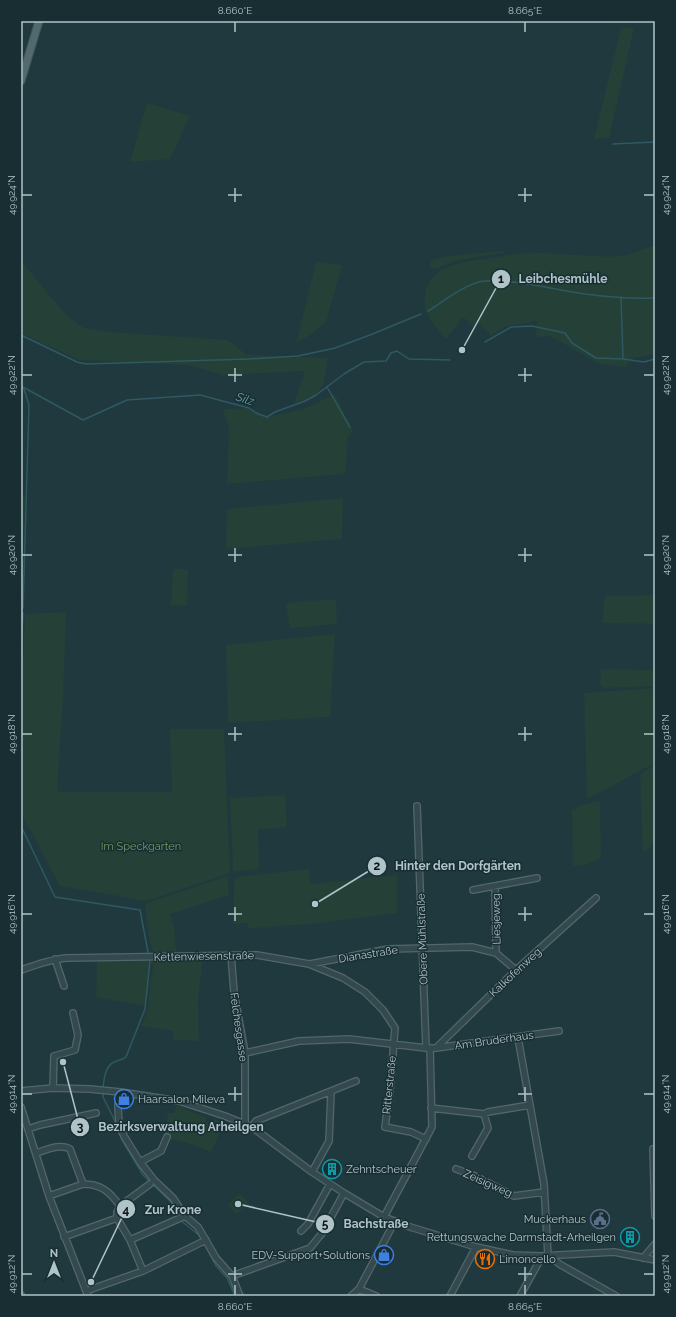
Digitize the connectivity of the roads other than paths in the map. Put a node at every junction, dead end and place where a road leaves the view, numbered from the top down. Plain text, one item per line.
1 (39, 21) edge
2 (21, 81) edge
3 (417, 806) dead end
4 (537, 878) dead end
5 (495, 886) junction
6 (473, 890) dead end
7 (596, 898) dead end
8 (422, 948) junction
9 (496, 953) junction
10 (231, 955) junction
11 (55, 959) junction
12 (309, 964) junction
13 (21, 970) edge
14 (516, 970) junction
15 (64, 986) dead end
16 (73, 1013) dead end
17 (559, 1031) dead end
18 (518, 1038) junction
19 (394, 1044) junction
20 (430, 1048) junction
21 (245, 1053) junction
22 (356, 1082) dead end
23 (53, 1088) junction
24 (21, 1091) edge
25 (120, 1092) junction
26 (331, 1093) junction
27 (530, 1104) junction
28 (21, 1108) edge
29 (432, 1108) junction
30 (96, 1113) dead end
31 (484, 1114) junction
32 (245, 1123) junction
33 (252, 1126) junction
34 (28, 1129) junction
35 (167, 1137) dead end
36 (426, 1139) junction
37 (653, 1149) dead end
38 (36, 1153) junction
39 (472, 1156) dead end
40 (140, 1162) junction
41 (456, 1169) dead end
42 (312, 1172) junction
43 (83, 1184) junction
44 (150, 1184) dead end
45 (330, 1184) junction
46 (544, 1192) junction
47 (344, 1193) junction
48 (49, 1196) junction
49 (120, 1206) junction
50 (185, 1216) junction
51 (655, 1216) edge
52 (384, 1217) junction
53 (117, 1218) junction
54 (395, 1221) junction
55 (301, 1231) dead end
56 (64, 1236) junction
57 (130, 1240) junction
58 (203, 1241) junction
59 (655, 1244) edge
60 (476, 1247) junction
61 (541, 1256) junction
62 (548, 1256) junction
63 (643, 1258) junction
64 (655, 1260) edge
65 (142, 1271) junction
66 (232, 1276) junction
67 (358, 1289) junction
68 (87, 1294) edge
69 (240, 1296) edge
70 (351, 1296) edge
71 (376, 1296) edge
72 (450, 1296) edge
73 (520, 1296) edge
74 (616, 1296) edge

1 - 2 main road
3 - 8 street, Obere Mühlstraße
4 - 5 street, Liesjeweg
5 - 6 street, Liesjeweg
5 - 9 street, Liesjeweg
7 - 14 street, Kalkofenweg
8 - 9 street, Dianastraße
8 - 12 street, Dianastraße
8 - 20 street, Obere Mühlstraße
9 - 14 street, Dianastraße
10 - 11 street, Kettenwiesenstraße
10 - 12 street, Kettenwiesenstraße
10 - 21 street, Felchesgasse
11 - 13 street, Kettenwiesenstraße
11 - 15 street
12 - 19 street, Kettenwiesenstraße
14 - 20 street, Kalkofenweg
16 - 23 street
17 - 18 street, Am Bruderhaus
18 - 20 street, Am Bruderhaus
18 - 27 street
19 - 20 street, Am Bruderhaus
19 - 21 street, Am Bruderhaus
19 - 36 street, Ritterstraße
20 - 29 street, Obere Mühlstraße
21 - 32 street, Felchesgasse
22 - 26 street
23 - 24 street
23 - 25 street
25 - 32 street
25 - 40 street
26 - 33 street
26 - 42 street
27 - 31 street
27 - 46 street
28 - 34 street
29 - 31 street
29 - 36 street, Obere Mühlstraße
30 - 34 street
31 - 39 street
32 - 33 street
33 - 42 street
34 - 38 street
35 - 40 street
36 - 52 street, Obere Mühlstraße
37 - 51 street
38 - 43 street
38 - 48 street
40 - 50 street
41 - 46 street, Zeisigweg
42 - 45 street
43 - 48 street
43 - 49 street
44 - 49 street
45 - 47 street
45 - 55 street
46 - 62 street
47 - 52 street
47 - 66 street
48 - 56 street
49 - 53 street
50 - 57 street
50 - 58 street
52 - 54 street
53 - 56 street
53 - 57 street
54 - 60 street
54 - 67 street
56 - 68 street
57 - 65 street
58 - 65 street
58 - 66 street
59 - 63 street
60 - 61 street
60 - 72 street
61 - 62 street
61 - 73 street
62 - 63 street
62 - 74 street
63 - 64 street
65 - 68 street
66 - 69 street
67 - 70 street
67 - 71 street

